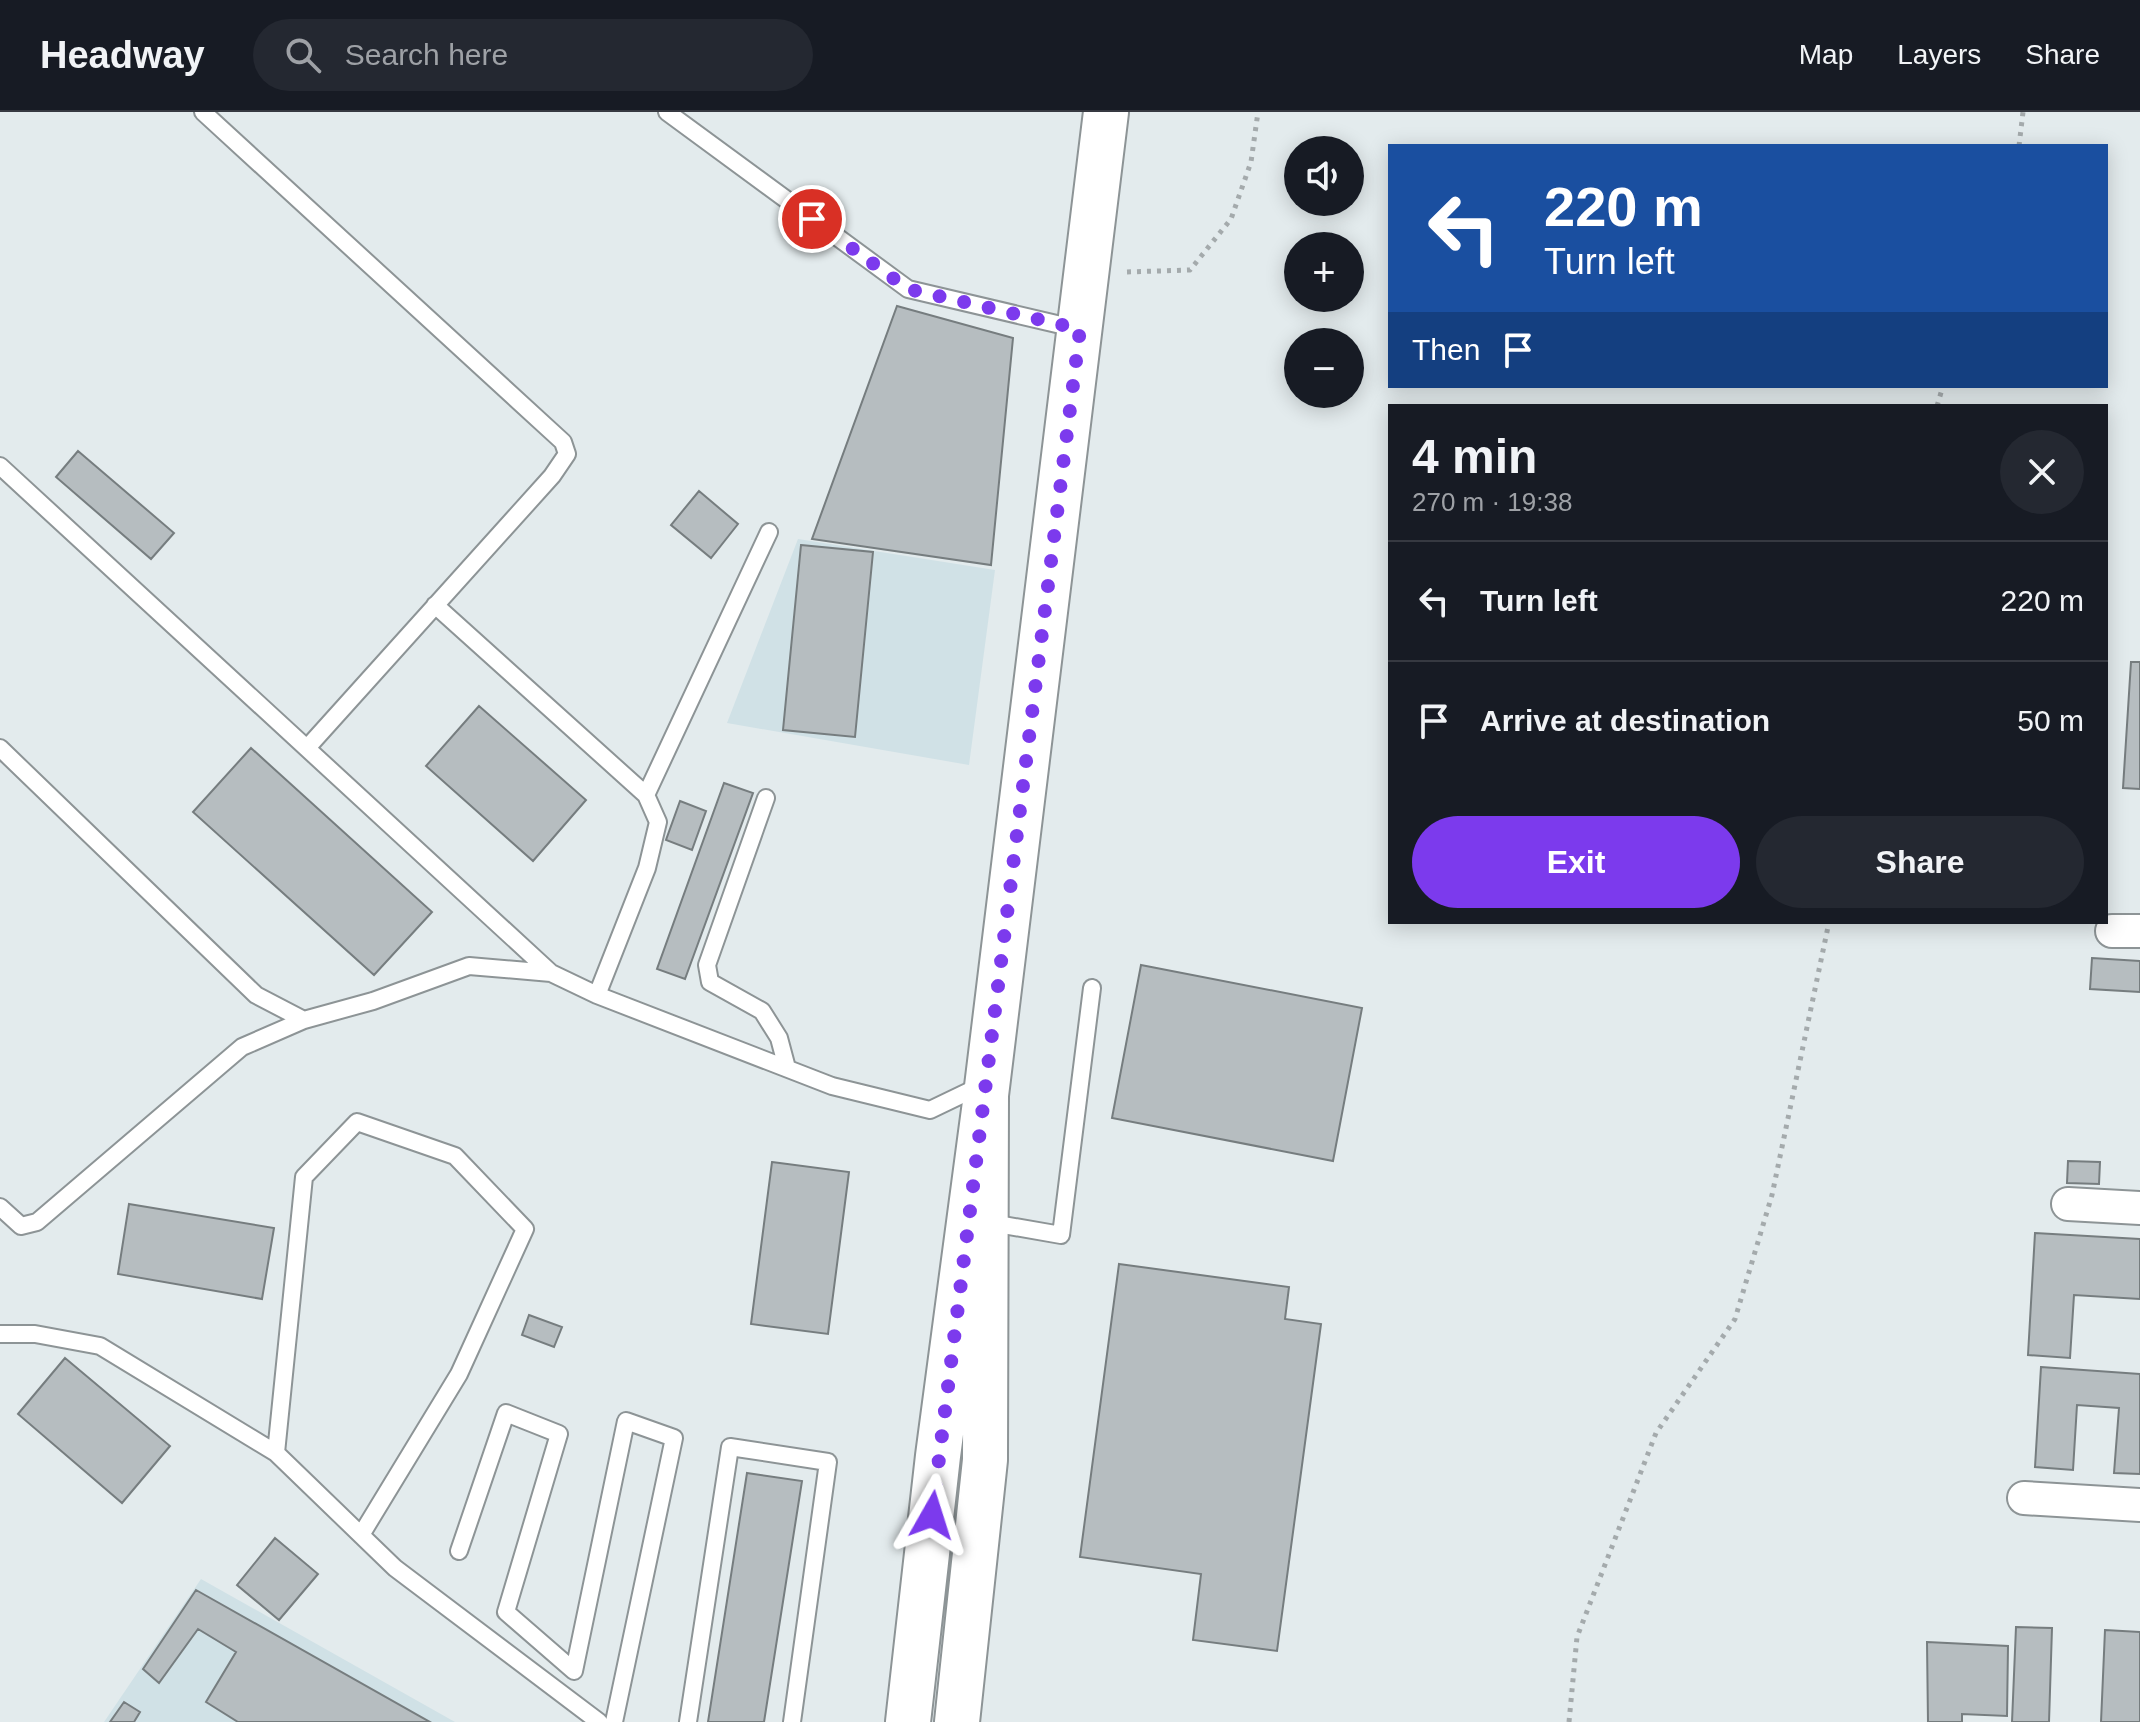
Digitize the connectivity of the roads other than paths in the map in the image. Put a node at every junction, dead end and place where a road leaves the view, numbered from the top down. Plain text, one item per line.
1 (203, 112) edge
2 (667, 112) edge
3 (1106, 112) edge
4 (1080, 329) junction
5 (0, 466) edge
6 (769, 532) dead end
7 (435, 605) junction
8 (0, 748) edge
9 (307, 748) junction
10 (646, 795) junction
11 (766, 798) dead end
12 (551, 973) junction
13 (1092, 988) dead end
14 (597, 995) junction
15 (304, 1020) junction
16 (787, 1068) junction
17 (986, 1089) junction
18 (2068, 1204) dead end
19 (0, 1207) edge
20 (2140, 1208) edge
21 (986, 1222) junction
22 (0, 1334) edge
23 (276, 1453) junction
24 (2024, 1498) dead end
25 (2140, 1505) edge
26 (361, 1535) junction
27 (459, 1551) dead end
28 (599, 1722) edge
29 (614, 1722) edge
30 (688, 1722) edge
31 (792, 1722) edge
32 (908, 1722) edge
33 (957, 1722) edge

1 - 7 lane
2 - 4 lane
3 - 4 main road
4 - 17 main road
5 - 9 lane
6 - 10 lane
7 - 9 lane
7 - 10 lane
8 - 15 lane
9 - 12 lane
10 - 14 lane
11 - 16 lane
12 - 14 lane
12 - 15 lane
13 - 21 lane
14 - 16 lane
15 - 19 lane
16 - 17 lane
17 - 21 main road
17 - 32 main road
18 - 20 street
21 - 33 main road
22 - 23 lane
23 - 26 lane
23 - 26 lane
24 - 25 street
26 - 28 lane
27 - 29 lane
30 - 31 lane

